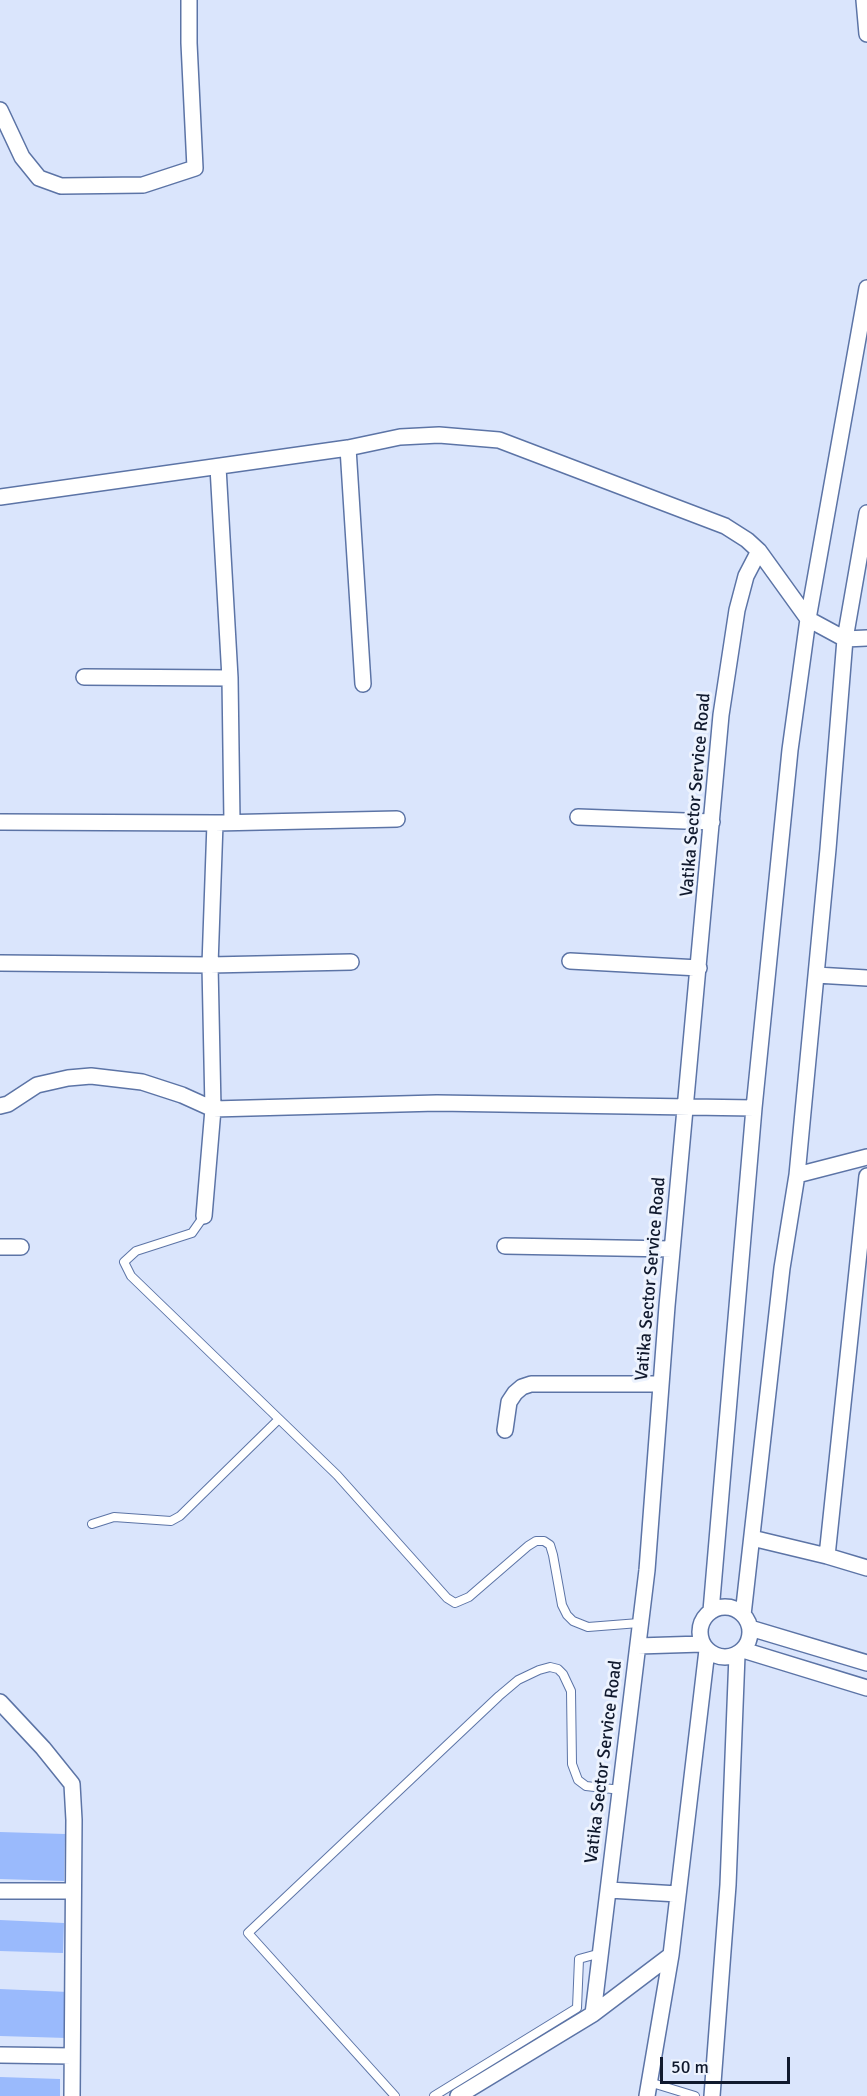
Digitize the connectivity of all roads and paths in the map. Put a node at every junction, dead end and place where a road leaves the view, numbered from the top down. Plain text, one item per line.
1 (189, 0) edge
2 (864, 0) edge
3 (867, 34) edge
4 (0, 110) edge
5 (867, 288) edge
6 (348, 448) junction
7 (218, 466) junction
8 (0, 496) edge
9 (867, 513) edge
10 (759, 551) junction
11 (807, 619) junction
12 (867, 638) edge
13 (845, 639) junction
14 (84, 677) dead end
15 (230, 678) junction
16 (363, 684) dead end
17 (578, 818) dead end
18 (398, 819) dead end
19 (0, 822) edge
20 (232, 822) junction
21 (712, 822) junction
22 (215, 823) junction
23 (570, 961) dead end
24 (351, 962) dead end
25 (0, 963) edge
26 (210, 965) junction
27 (699, 968) junction
28 (816, 975) junction
29 (867, 978) edge
30 (0, 1106) edge
31 (687, 1108) junction
32 (754, 1108) junction
33 (213, 1109) junction
34 (867, 1157) edge
35 (796, 1175) junction
36 (867, 1176) edge
37 (204, 1216) joint
38 (505, 1246) dead end
39 (0, 1247) edge
40 (21, 1247) dead end
41 (672, 1249) junction
42 (662, 1384) junction
43 (279, 1419) junction
44 (505, 1430) dead end
45 (92, 1524) dead end
46 (752, 1538) junction
47 (827, 1556) junction
48 (867, 1568) edge
49 (711, 1611) junction
50 (747, 1622) junction
51 (639, 1623) junction
52 (638, 1646) junction
53 (704, 1647) junction
54 (740, 1653) junction
55 (867, 1663) edge
56 (867, 1688) edge
57 (0, 1702) edge
58 (621, 1790) junction
59 (609, 1890) junction
60 (0, 1891) edge
61 (73, 1891) junction
62 (678, 1894) junction
63 (601, 1953) junction
64 (671, 1955) junction
65 (593, 2014) junction
66 (0, 2055) edge
67 (72, 2056) junction
68 (648, 2089) edge
69 (72, 2096) edge
70 (395, 2096) edge
71 (434, 2096) edge
72 (458, 2096) edge
73 (695, 2096) edge
74 (712, 2096) edge

1 - 4 street
2 - 3 street
5 - 11 street
6 - 7 street
6 - 10 street
6 - 16 street
7 - 8 street
7 - 15 street
9 - 13 street
10 - 11 street
10 - 21 street, Vatika Sector Service Road
11 - 13 street
11 - 32 street
12 - 13 street
13 - 28 street
14 - 15 street
15 - 20 street
17 - 21 street
18 - 20 street
19 - 22 street
20 - 22 street
21 - 27 street, Vatika Sector Service Road
22 - 26 street
23 - 27 street
24 - 26 street
25 - 26 street
26 - 33 street
27 - 31 street, Vatika Sector Service Road
28 - 29 street
28 - 35 street
30 - 33 street
31 - 32 street
31 - 33 street
31 - 41 street, Vatika Sector Service Road
32 - 49 street
33 - 37 street
34 - 35 street
35 - 46 street
36 - 47 street
37 - 43 lane
38 - 41 street
39 - 40 street
41 - 42 street, Vatika Sector Service Road
42 - 44 street
42 - 51 street, Vatika Sector Service Road
43 - 45 lane
43 - 51 lane
46 - 47 street
46 - 50 street
47 - 48 street
49 - 50 street
49 - 53 street
50 - 54 street
50 - 55 street
51 - 52 street, Vatika Sector Service Road
52 - 53 street
52 - 58 street, Vatika Sector Service Road
53 - 54 street
53 - 62 street
54 - 56 street
54 - 74 street
57 - 61 street
58 - 59 street, Vatika Sector Service Road
58 - 70 lane
59 - 62 street
59 - 63 street, Vatika Sector Service Road
60 - 61 street
61 - 67 street
62 - 64 street
63 - 65 street, Vatika Sector Service Road
63 - 71 lane
64 - 65 street
64 - 68 street
65 - 72 street
66 - 67 street
67 - 69 street
68 - 73 lane

